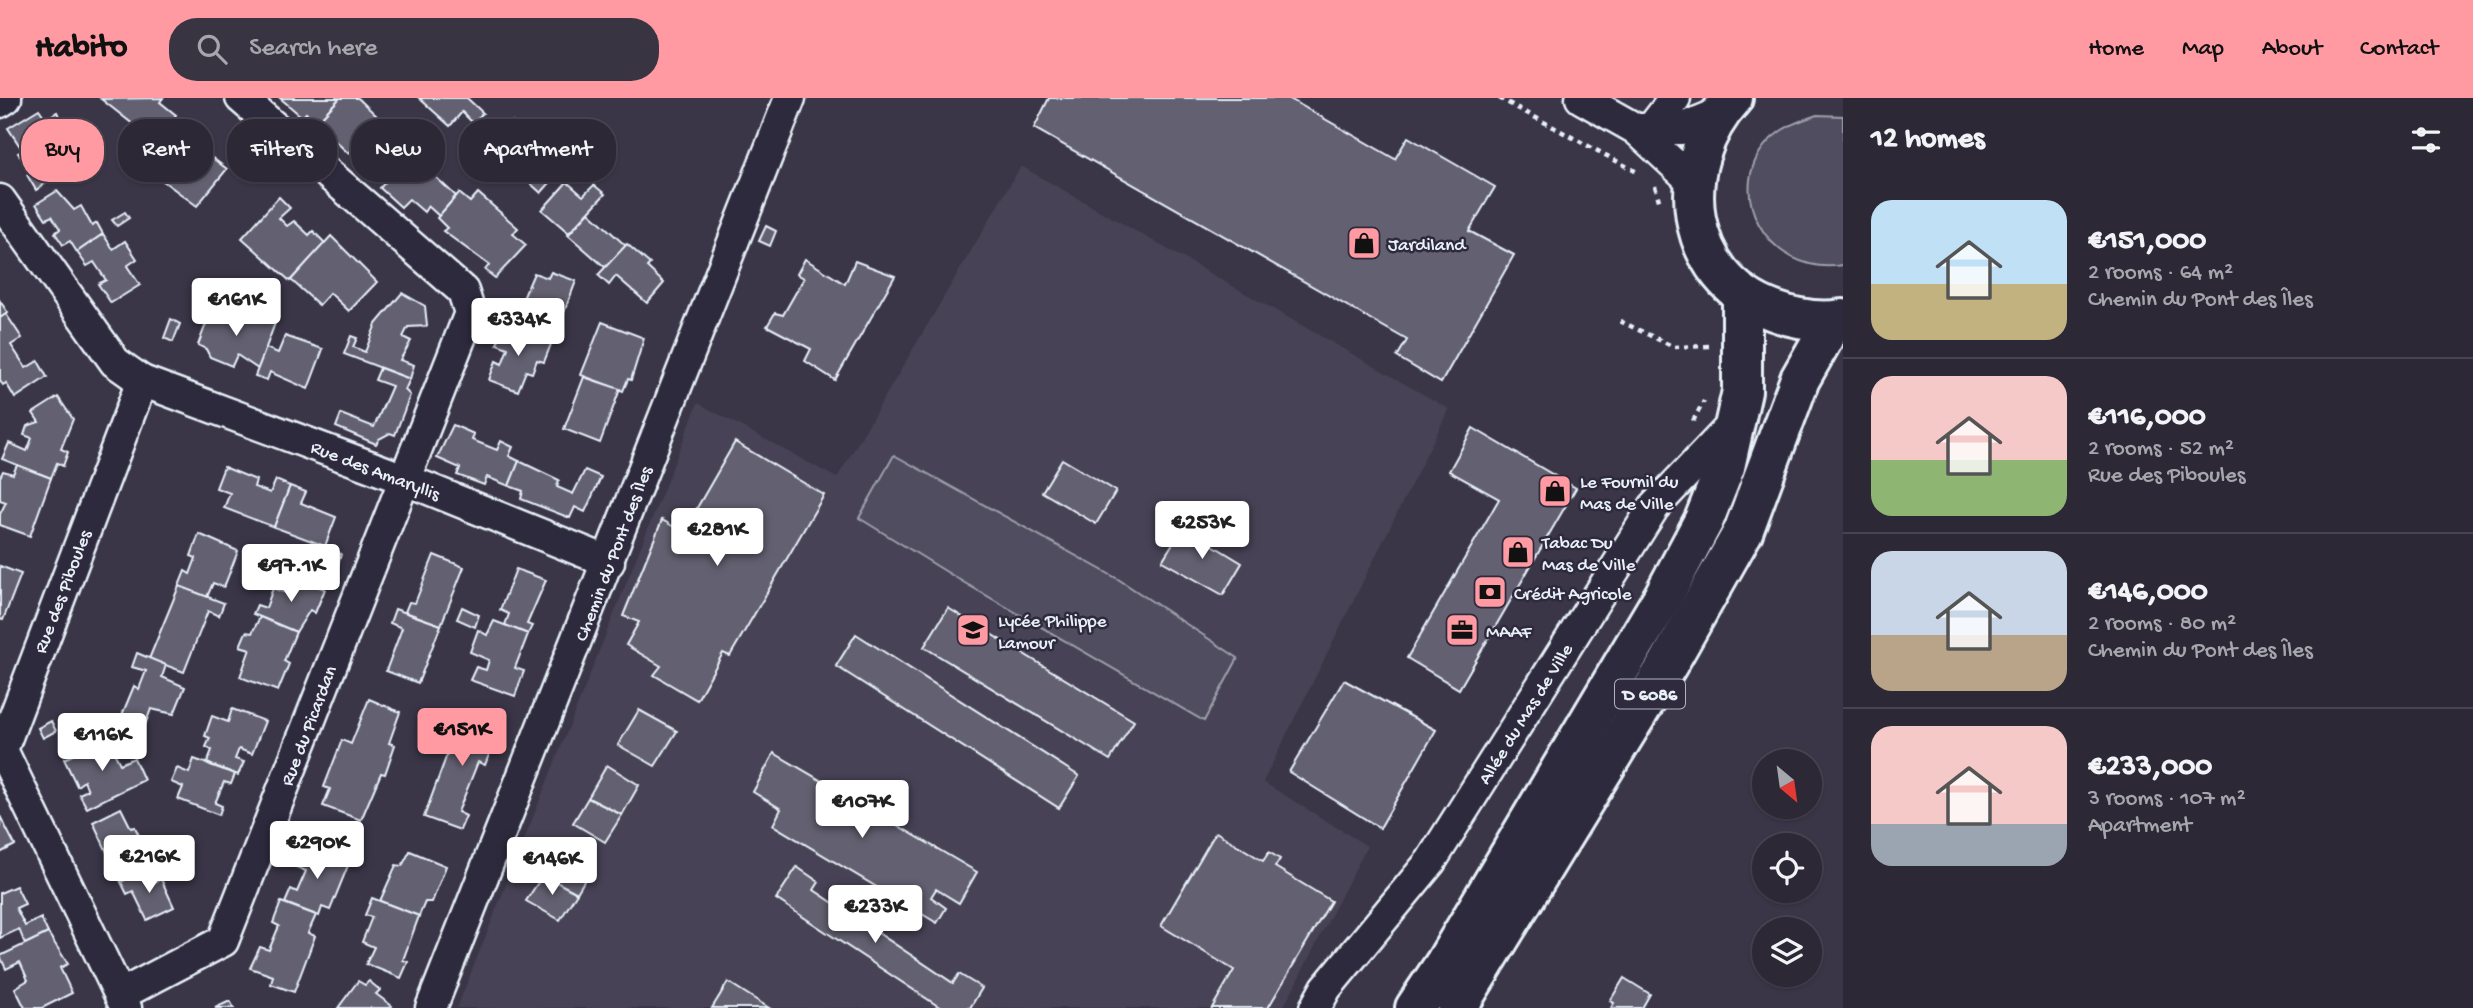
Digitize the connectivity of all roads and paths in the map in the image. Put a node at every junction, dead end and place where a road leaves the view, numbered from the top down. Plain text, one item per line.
1 (6, 98) edge
2 (241, 98) edge
3 (790, 98) edge
4 (1499, 98) edge
5 (1581, 98) edge
6 (1675, 98) edge
7 (0, 102) edge
8 (1725, 106) edge
9 (1643, 129) junction
10 (1641, 174) dead end
11 (1692, 181) junction
12 (0, 200) edge
13 (1742, 294) junction
14 (1838, 320) edge
15 (1620, 321) dead end
16 (1715, 345) dead end
17 (142, 381) junction
18 (1705, 397) dead end
19 (1736, 421) junction
20 (1688, 431) dead end
21 (404, 479) junction
22 (609, 562) junction
23 (1, 750) edge
24 (123, 1001) edge
25 (431, 1008) edge
26 (1315, 1008) edge
27 (1415, 1008) edge
28 (1457, 1008) edge

1 - 7 street
2 - 21 street, Rue du Picardan
3 - 22 street, Chemin du Pont des Îles
4 - 10 path
5 - 9 street
6 - 9 street
8 - 9 street
8 - 11 main road
9 - 11 street
11 - 13 main road
12 - 17 street
13 - 14 main road
13 - 19 main road, D 6086
14 - 28 main road, D 6086
15 - 16 path
17 - 21 street, Rue des Amaryllis
17 - 23 street, Rue des Piboules
18 - 20 path
19 - 26 street, Allée du Mas de Ville
19 - 27 main road, D 6086
21 - 22 street, Rue des Amaryllis
21 - 24 street, Rue du Picardan
22 - 25 street, Chemin du Pont des Îles
23 - 24 street, Rue des Piboules

